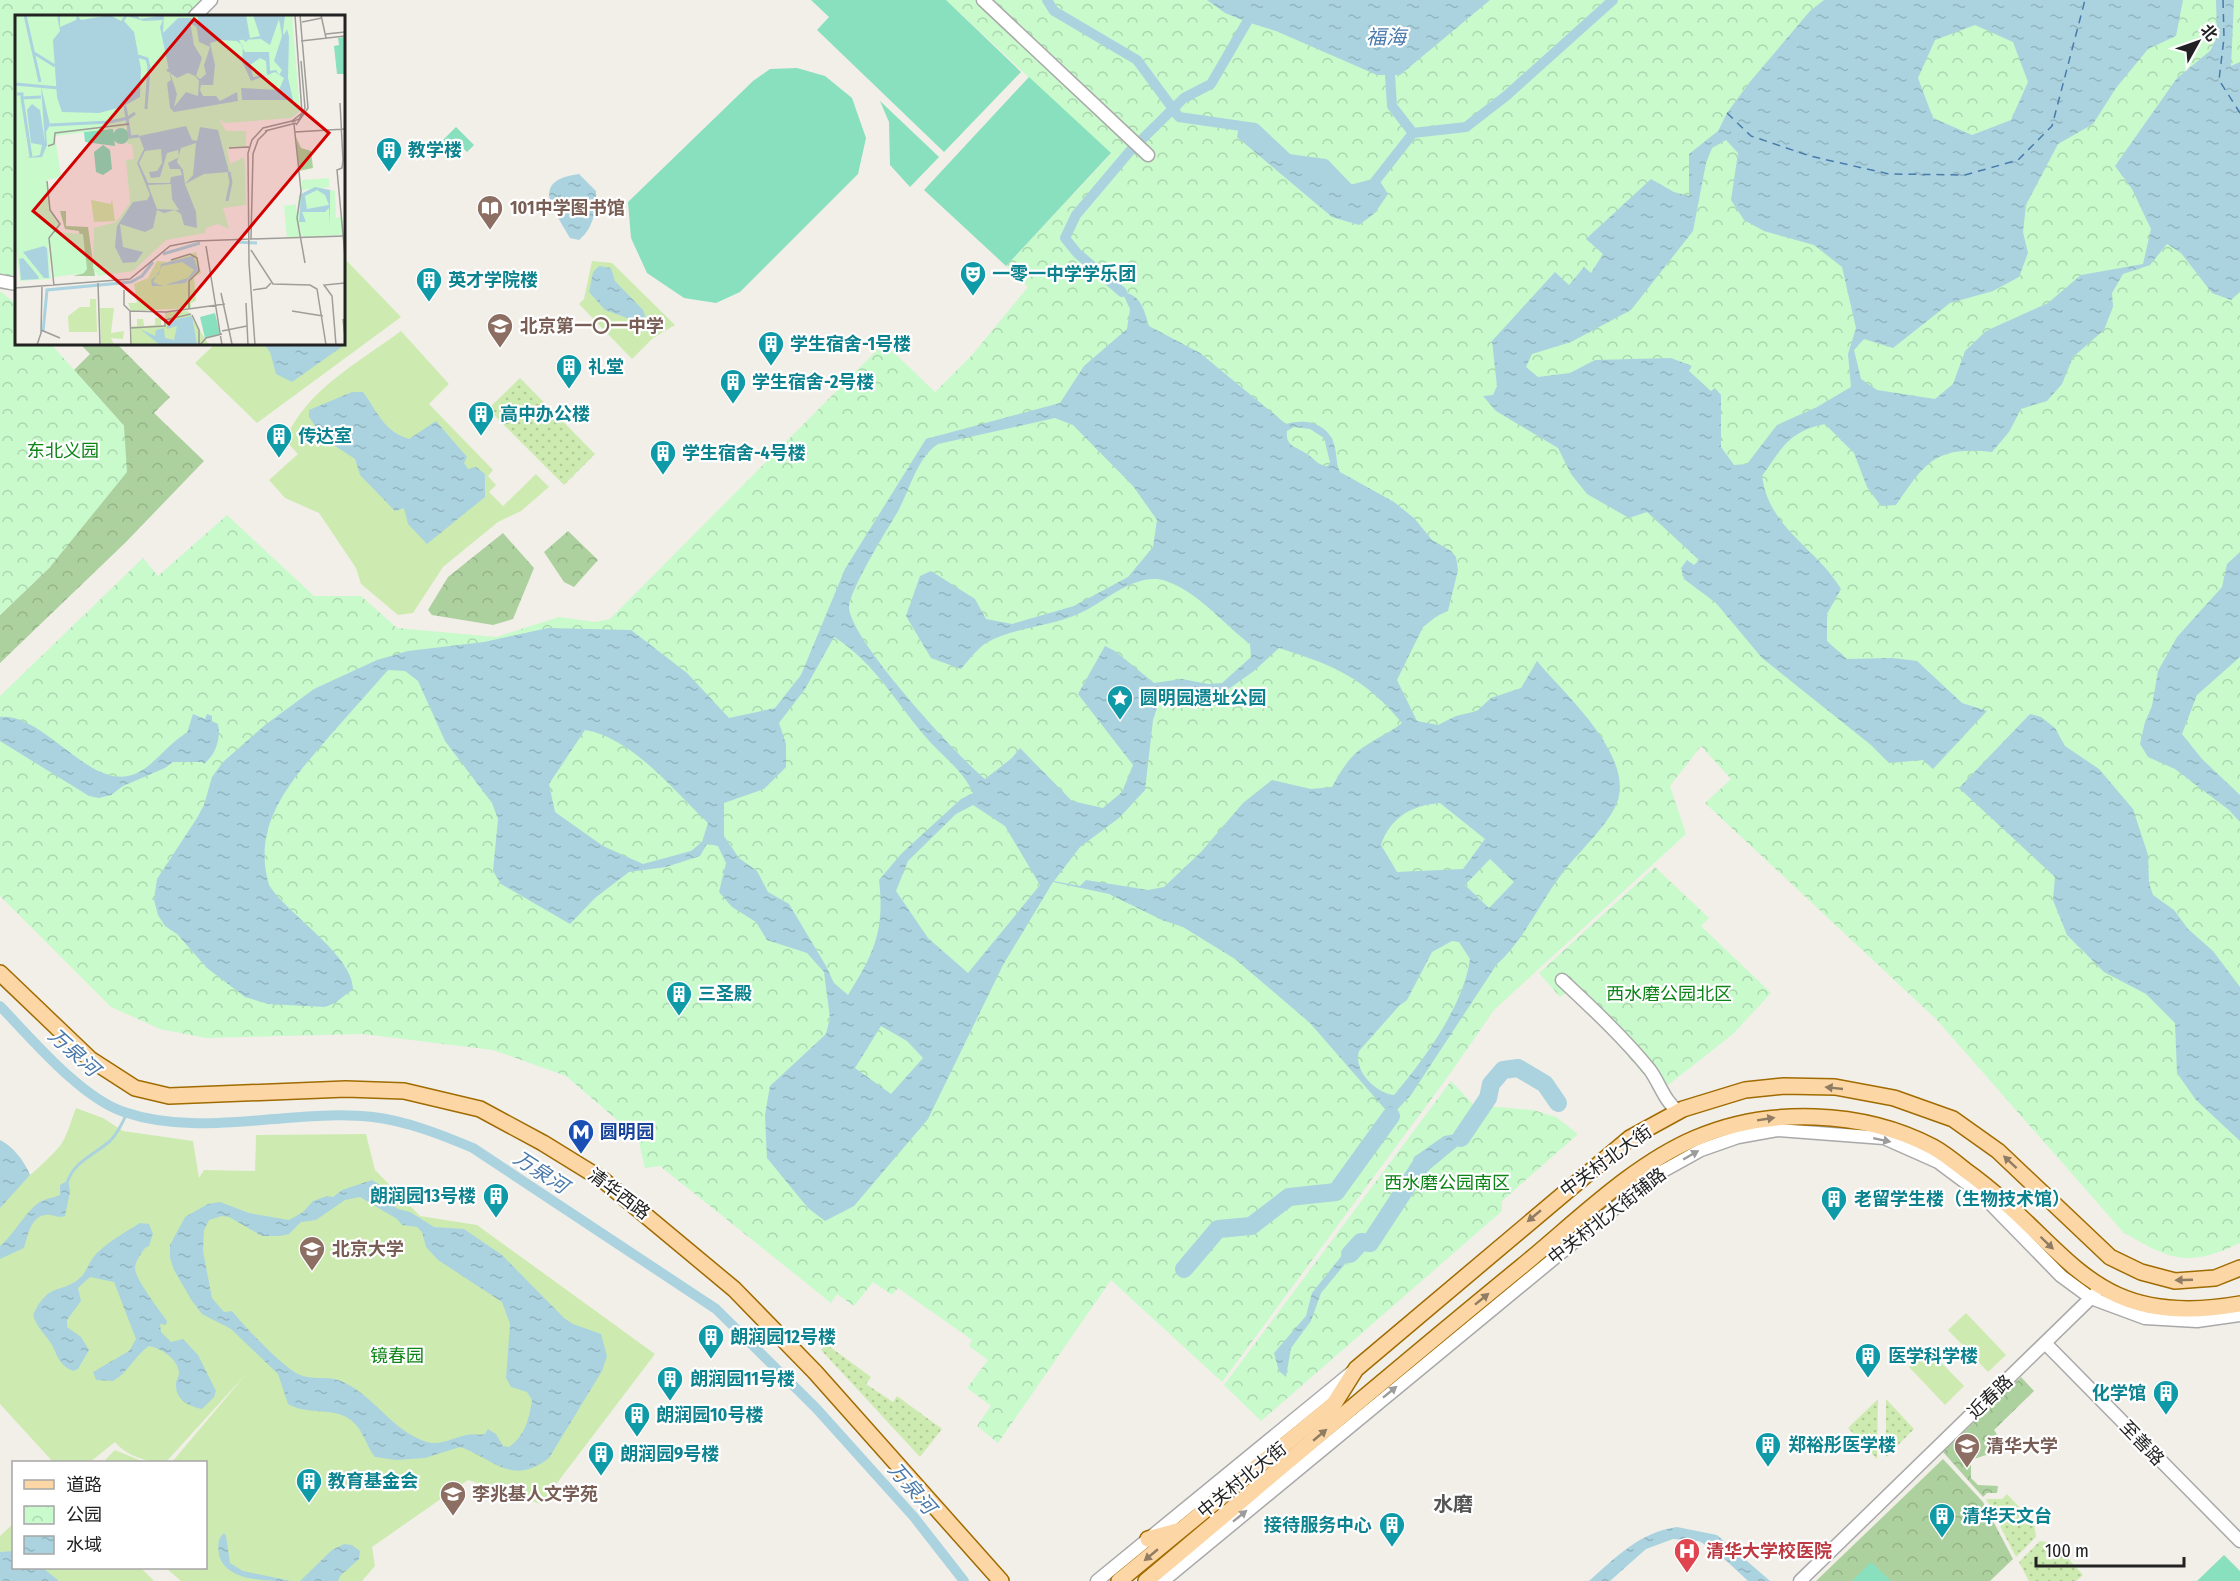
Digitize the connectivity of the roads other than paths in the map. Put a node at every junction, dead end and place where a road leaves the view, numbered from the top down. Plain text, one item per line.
1 (211, 0) edge
2 (983, 0) edge
3 (196, 15) edge
4 (1148, 155) dead end
5 (0, 281) edge
6 (15, 284) edge
7 (0, 973) edge
8 (1562, 980) dead end
9 (1678, 1111) junction
10 (2240, 1268) edge
11 (2096, 1293) junction
12 (2240, 1304) edge
13 (2240, 1315) edge
14 (2045, 1343) junction
15 (1356, 1369) junction
16 (1182, 1529) junction
17 (1148, 1539) junction
18 (2240, 1541) edge
19 (1001, 1581) edge
20 (1097, 1581) edge
21 (1119, 1581) edge
22 (1146, 1581) edge
23 (1163, 1581) edge
24 (1800, 1581) edge

1 - 3 street
2 - 4 street
5 - 6 street
7 - 19 main road, 清华西路
8 - 9 street
10 -> 9 main road, 中关村北大街
9 -> 15 main road, 中关村北大街
11 - 12 main road, 中关村北大街
11 - 13 street, 中关村北大街辅路
11 - 14 street, 近春路
22 -> 11 main road, 中关村北大街
23 -> 11 street, 中关村北大街辅路
14 - 18 street, 至善路
14 - 24 street, 近春路
15 - 16 main road, 中关村北大街
15 - 17 street
16 - 17 main road
16 -> 21 main road, 中关村北大街
17 - 20 street

